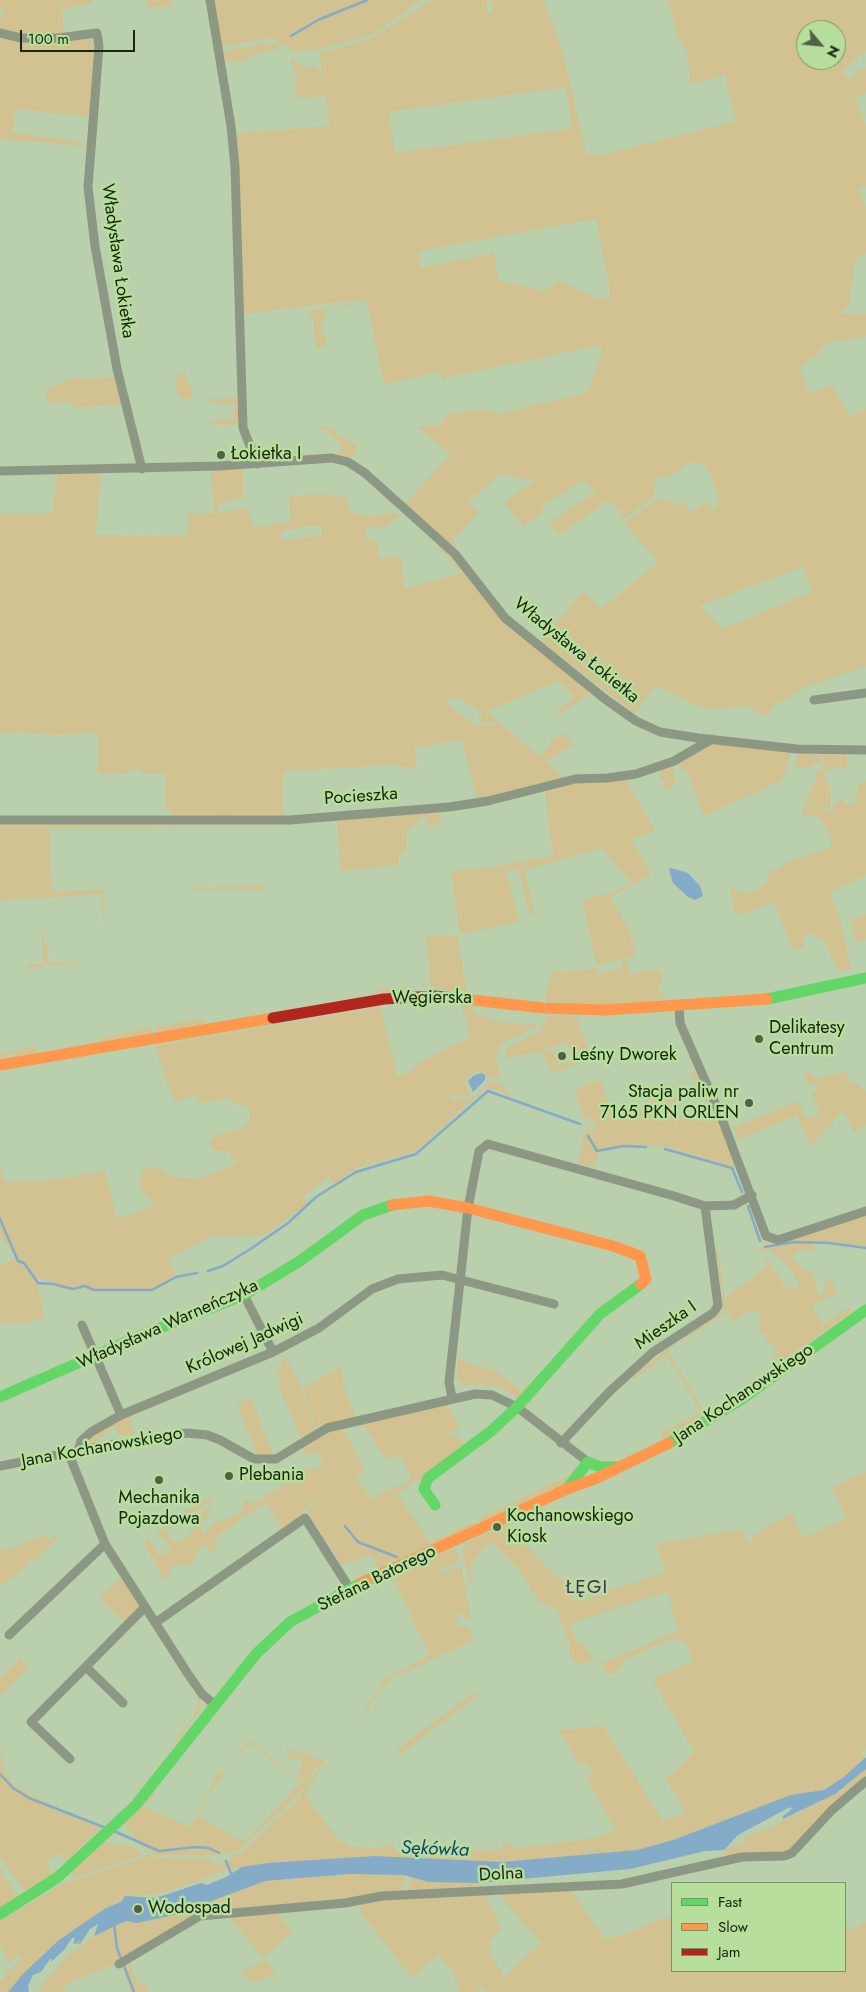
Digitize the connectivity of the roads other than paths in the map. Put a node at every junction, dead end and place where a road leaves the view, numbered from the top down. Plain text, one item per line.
1 (210, 0) edge
2 (0, 33) edge
3 (257, 464) junction
4 (142, 469) junction
5 (0, 471) edge
6 (866, 692) edge
7 (814, 700) dead end
8 (712, 739) junction
9 (866, 750) edge
10 (0, 820) edge
11 (866, 978) edge
12 (679, 1006) junction
13 (0, 1065) edge
14 (752, 1195) junction
15 (705, 1206) junction
16 (468, 1208) junction
17 (866, 1211) edge
18 (460, 1278) junction
19 (244, 1295) junction
20 (554, 1304) dead end
21 (866, 1310) edge
22 (82, 1325) dead end
23 (273, 1352) junction
24 (96, 1356) junction
25 (0, 1397) edge
26 (452, 1398) junction
27 (517, 1407) junction
28 (121, 1414) junction
29 (560, 1443) junction
30 (73, 1452) junction
31 (591, 1463) junction
32 (0, 1466) edge
33 (617, 1467) junction
34 (597, 1478) junction
35 (567, 1489) junction
36 (435, 1505) dead end
37 (105, 1544) junction
38 (350, 1589) junction
39 (145, 1607) junction
40 (154, 1623) junction
41 (9, 1635) dead end
42 (86, 1667) junction
43 (123, 1703) dead end
44 (215, 1705) junction
45 (70, 1759) dead end
46 (866, 1781) edge
47 (0, 1914) edge
48 (119, 1964) dead end

1 - 3 street
2 - 4 street, Władysława Łokietka
3 - 4 street, Władysława Łokietka
3 - 8 street, Władysława Łokietka
4 - 5 street, Władysława Łokietka
6 - 7 street
8 - 9 street, Władysława Łokietka
8 - 10 street, Pocieszka
11 - 12 street, Węgierska
12 - 13 street, Węgierska
12 - 14 street
14 - 15 street
14 - 17 street
15 - 16 street
15 - 29 street, Mieszka I
16 - 18 street
16 - 19 street, Władysława Warneńczyka
16 - 27 street, Władysława Warneńczyka
18 - 20 street, Królowej Jadwigi
18 - 23 street, Królowej Jadwigi
18 - 26 street
19 - 23 street
19 - 24 street, Władysława Warneńczyka
21 - 33 street, Jana Kochanowskiego
22 - 24 street
23 - 28 street, Królowej Jadwigi
24 - 25 street, Władysława Warneńczyka
24 - 28 street
26 - 27 street, Jana Kochanowskiego
26 - 30 street, Jana Kochanowskiego
27 - 29 street, Jana Kochanowskiego
27 - 36 street
28 - 30 street, Królowej Jadwigi
29 - 31 street, Jana Kochanowskiego
30 - 32 street, Jana Kochanowskiego
30 - 37 street
31 - 33 street, Jana Kochanowskiego
31 - 34 street
31 - 35 street, Stefana Batorego
33 - 34 street, Stefana Batorego
34 - 35 street, Stefana Batorego
35 - 38 street, Stefana Batorego
37 - 39 street
37 - 41 street
38 - 40 street
38 - 44 street, Stefana Batorego
39 - 40 street
39 - 42 street
40 - 44 street
42 - 43 street
42 - 45 street
44 - 47 street, Stefana Batorego
46 - 48 street, Dolna

